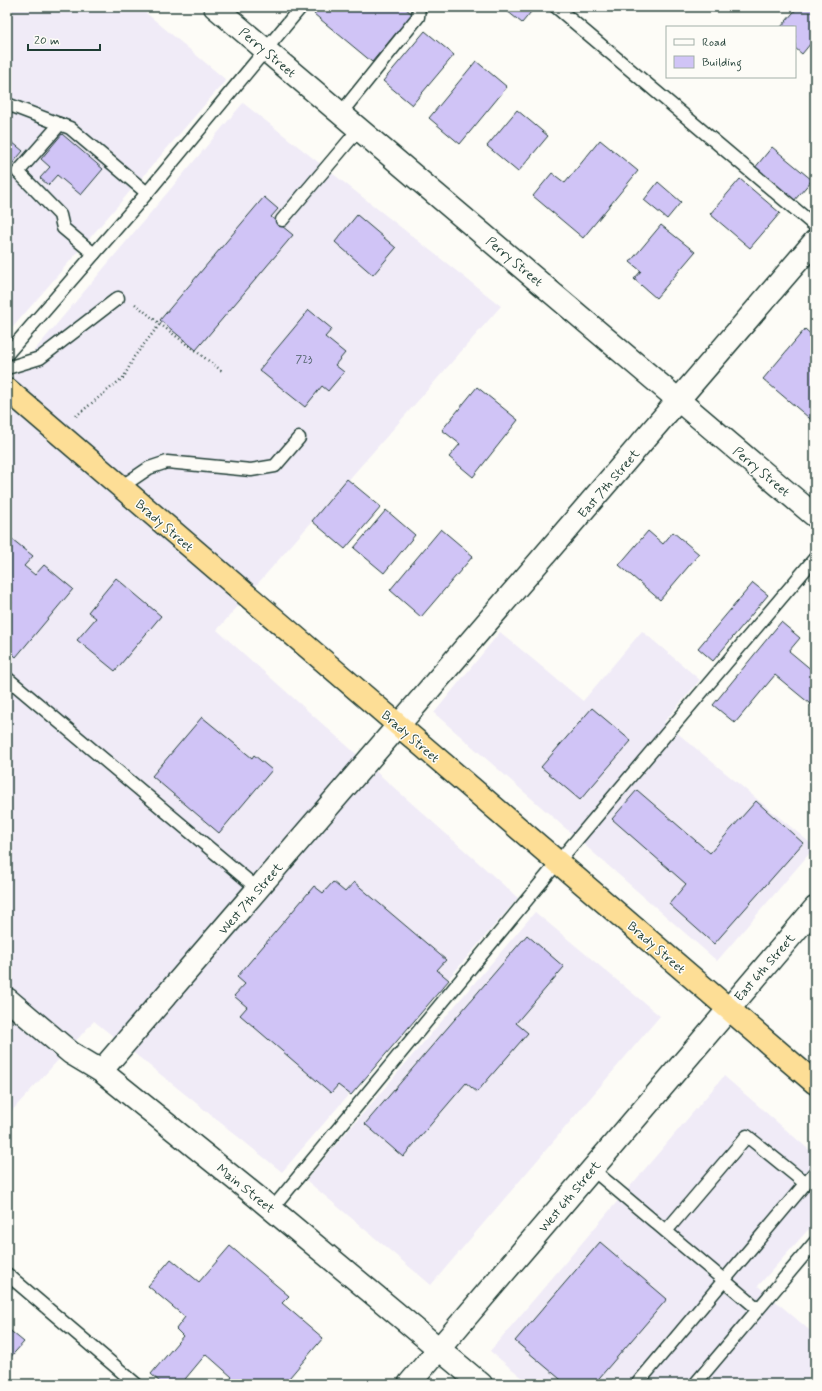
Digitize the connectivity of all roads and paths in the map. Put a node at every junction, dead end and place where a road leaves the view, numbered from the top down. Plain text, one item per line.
1 (215, 7) edge
2 (301, 7) edge
3 (419, 7) edge
4 (556, 7) edge
5 (266, 49) junction
6 (7, 104) edge
7 (341, 113) junction
8 (60, 124) junction
9 (359, 128) junction
10 (147, 193) junction
11 (282, 220) dead end
12 (815, 226) edge
13 (815, 241) edge
14 (94, 254) junction
15 (118, 298) dead end
16 (133, 302) dead end
17 (160, 324) junction
18 (7, 354) edge
19 (7, 368) edge
20 (222, 371) dead end
21 (7, 389) edge
22 (679, 400) junction
23 (76, 416) dead end
24 (299, 438) dead end
25 (121, 487) junction
26 (815, 516) edge
27 (815, 558) edge
28 (7, 678) edge
29 (399, 725) junction
30 (558, 862) junction
31 (258, 889) junction
32 (815, 908) edge
33 (7, 999) edge
34 (729, 1009) junction
35 (101, 1071) junction
36 (815, 1083) edge
37 (592, 1169) junction
38 (815, 1172) edge
39 (805, 1183) junction
40 (272, 1209) junction
41 (666, 1231) junction
42 (815, 1242) edge
43 (7, 1274) edge
44 (724, 1280) junction
45 (758, 1309) junction
46 (439, 1349) junction
47 (136, 1384) edge
48 (409, 1384) edge
49 (481, 1384) edge
50 (637, 1384) edge
51 (696, 1384) edge

1 - 5 street, Perry Street
2 - 5 lane
3 - 7 lane
4 - 12 lane
5 - 7 street, Perry Street
5 - 10 lane
6 - 8 lane
7 - 9 street, Perry Street
8 - 10 lane
8 - 14 lane
9 - 11 lane
9 - 22 street, Perry Street
10 - 14 lane
13 - 22 street, East 7th Street
14 - 18 lane
15 - 19 lane
16 - 17 path
17 - 20 path
17 - 23 path
21 - 25 highway, Brady Street
22 - 26 street, Perry Street
22 - 29 street, East 7th Street
24 - 25 lane
25 - 29 highway, Brady Street
27 - 30 lane
28 - 31 lane
29 - 30 highway, Brady Street
29 - 31 street, West 7th Street
30 - 34 highway, Brady Street
30 - 40 lane
31 - 35 street, West 7th Street
32 - 34 street, East 6th Street
33 - 35 street, Main Street
34 - 36 highway, Brady Street
34 - 37 street, West 6th Street
35 - 40 street, Main Street
37 - 41 lane
37 - 46 street, West 6th Street
38 - 39 lane
39 - 41 lane
39 - 44 lane
40 - 46 street, Main Street
41 - 44 lane
42 - 45 lane
43 - 47 lane
44 - 45 lane
44 - 50 lane
45 - 51 lane
46 - 48 street, West 6th Street
46 - 49 street, Main Street

